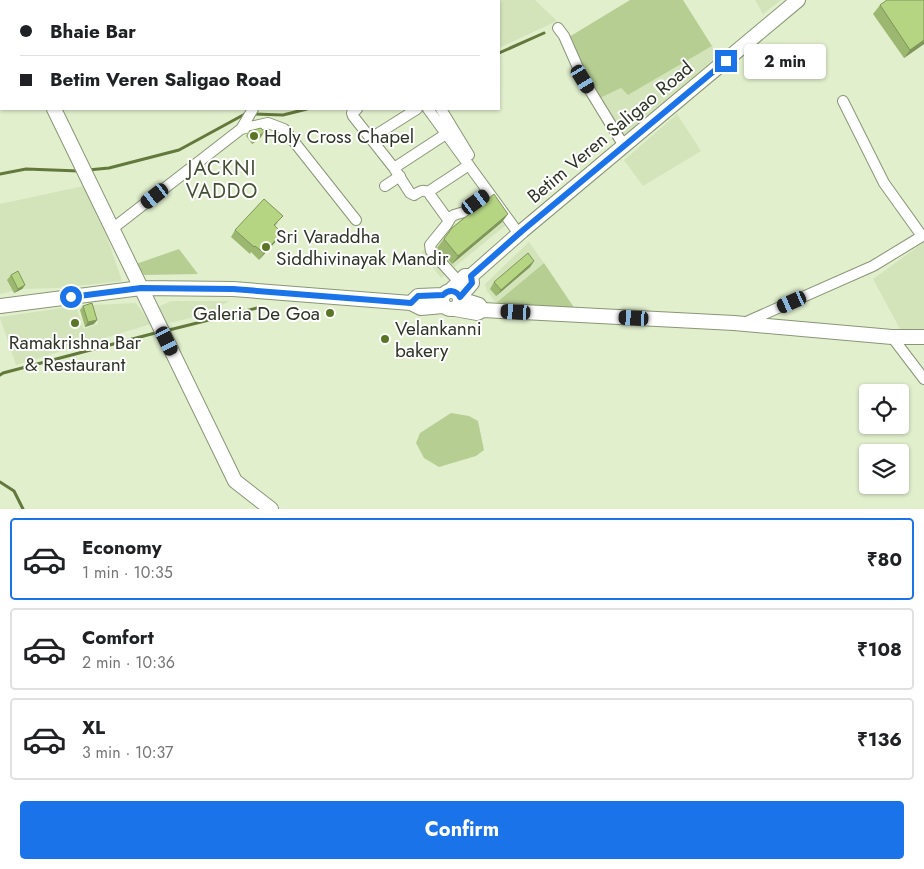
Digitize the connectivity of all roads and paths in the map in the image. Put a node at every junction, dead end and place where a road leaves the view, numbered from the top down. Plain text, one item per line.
1 (798, 0) edge
2 (558, 28) dead end
3 (843, 100) dead end
4 (54, 110) edge
5 (252, 110) edge
6 (356, 110) edge
7 (396, 110) edge
8 (415, 110) edge
9 (429, 110) edge
10 (442, 110) edge
11 (402, 118) junction
12 (241, 129) junction
13 (446, 134) junction
14 (371, 138) junction
15 (624, 146) junction
16 (469, 165) junction
17 (397, 172) junction
18 (385, 186) dead end
19 (428, 192) junction
20 (489, 193) junction
21 (356, 220) dead end
22 (449, 221) junction
23 (112, 229) junction
24 (520, 232) junction
25 (923, 235) edge
26 (141, 288) junction
27 (455, 295) junction
28 (0, 306) edge
29 (743, 324) junction
30 (892, 337) junction
31 (924, 337) edge
32 (924, 379) edge
33 (271, 509) edge

1 - 15 main road, Betim Veren Saligao Road
2 - 15 street
3 - 25 street
4 - 23 main road
5 - 12 street
6 - 14 street
7 - 11 street
8 - 11 street
9 - 13 street
10 - 24 street
11 - 14 street
12 - 21 street
12 - 23 street
13 - 16 street
13 - 17 street
14 - 17 street
15 - 24 main road, Betim Veren Saligao Road
16 - 19 street
16 - 20 street
17 - 18 street
17 - 19 street
19 - 22 street
20 - 22 street
20 - 24 street
22 - 27 street
23 - 26 main road
24 - 27 main road, Betim Veren Saligao Road
25 - 29 street
26 - 27 main road
26 - 28 main road
26 - 33 main road
27 - 29 main road
29 - 30 main road
30 - 31 main road
30 - 32 street

